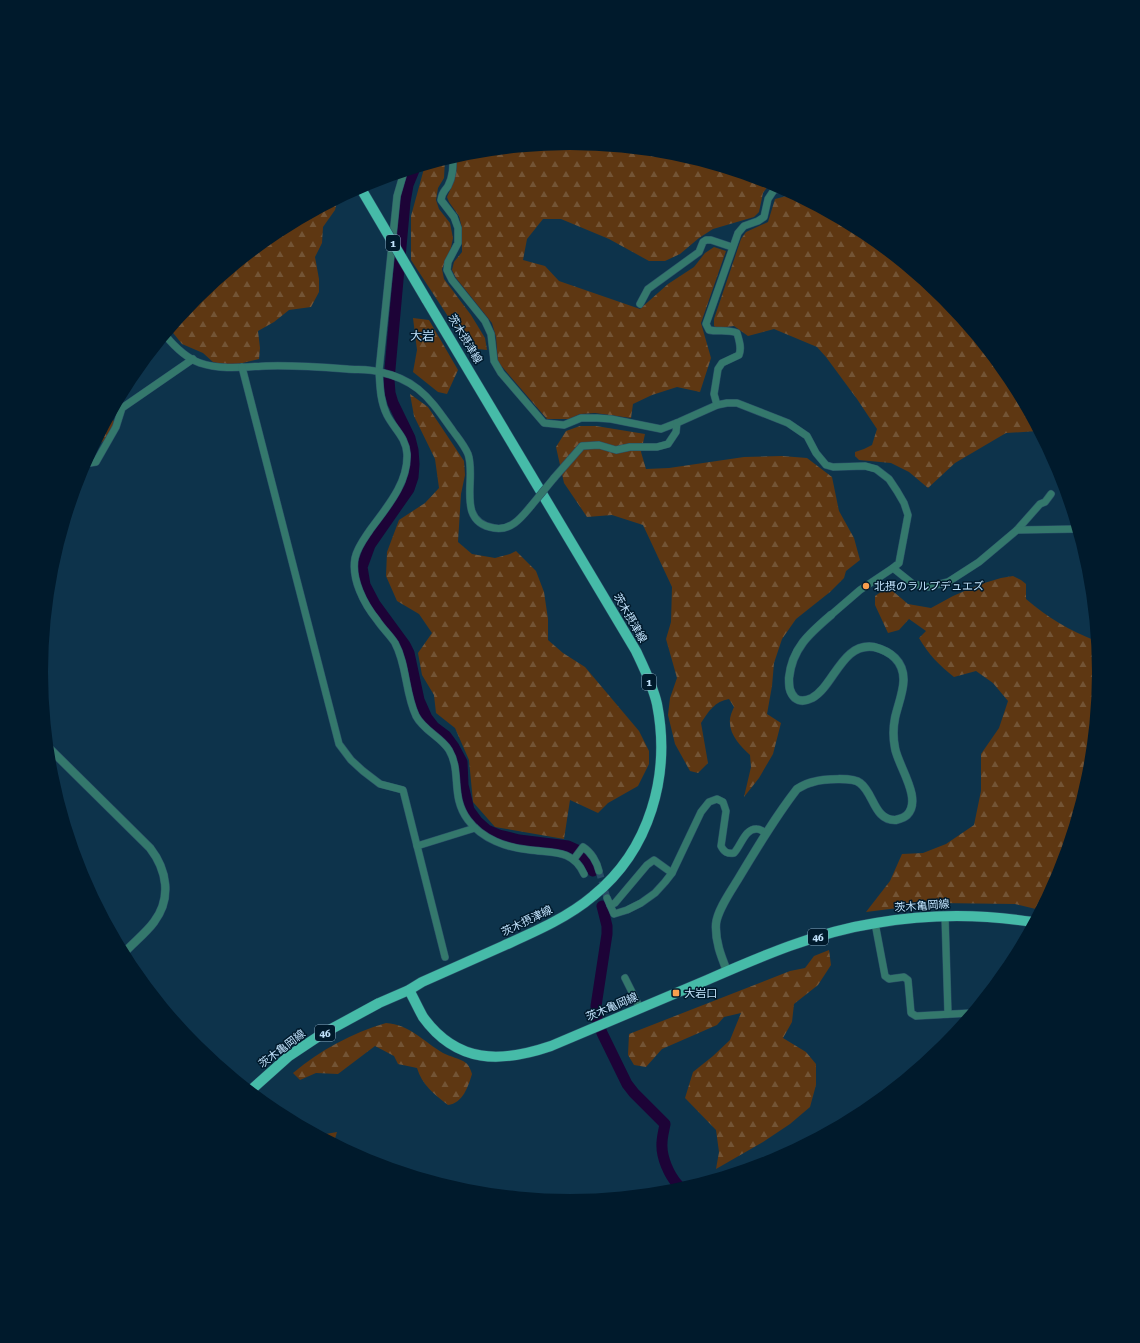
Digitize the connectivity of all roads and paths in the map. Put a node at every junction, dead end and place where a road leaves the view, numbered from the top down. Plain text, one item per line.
1 (453, 163) edge
2 (403, 177) edge
3 (774, 191) edge
4 (363, 192) edge
5 (359, 194) edge
6 (379, 219) junction
7 (732, 248) junction
8 (640, 304) dead end
9 (168, 339) edge
10 (193, 359) junction
11 (242, 367) junction
12 (381, 372) junction
13 (717, 405) junction
14 (677, 423) junction
15 (92, 463) edge
16 (1050, 494) dead end
17 (1072, 529) edge
18 (1017, 530) junction
19 (893, 568) junction
20 (831, 615) joint
21 (55, 755) edge
22 (475, 828) junction
23 (766, 833) junction
24 (417, 846) junction
25 (574, 858) junction
26 (599, 871) tunnel mouth
27 (672, 873) junction
28 (584, 874) dead end
29 (607, 898) tunnel mouth
30 (610, 905) junction
31 (945, 916) junction
32 (1028, 922) edge
33 (875, 923) junction
34 (128, 949) edge
35 (445, 957) dead end
36 (727, 971) junction
37 (625, 978) dead end
38 (409, 990) junction
39 (640, 1008) junction
40 (964, 1013) edge
41 (948, 1014) junction
42 (253, 1087) edge

1 - 14 street
2 - 12 street
3 - 7 street
4 - 6 main road, 茨木摂津線 / 1, bridge
5 - 6 main road, bridge
6 - 38 main road, 茨木摂津線 / 1, bridge
7 - 8 street
7 - 13 street
9 - 10 street
10 - 11 street
10 - 15 street
11 - 12 street
11 - 24 street
12 - 14 street, bridge
12 - 22 street
13 - 14 street
13 - 19 street
16 - 18 street
17 - 18 street
18 - 19 street
19 - 20 street
20 - 23 street
21 - 34 street
22 - 24 street
22 - 25 street
23 - 27 street
23 - 36 street
24 - 35 street
25 - 26 street
25 - 28 street
27 - 30 street
27 - 30 street
29 - 30 street
31 - 32 main road, 茨木亀岡線 / 46
31 - 33 main road, 茨木亀岡線 / 46
31 - 41 street
33 - 36 main road, 茨木亀岡線 / 46
33 - 41 street
36 - 39 main road, 茨木亀岡線 / 46
37 - 39 street
38 - 39 main road, 茨木亀岡線 / 46
38 - 42 main road, 茨木亀岡線 / 46
40 - 41 street

